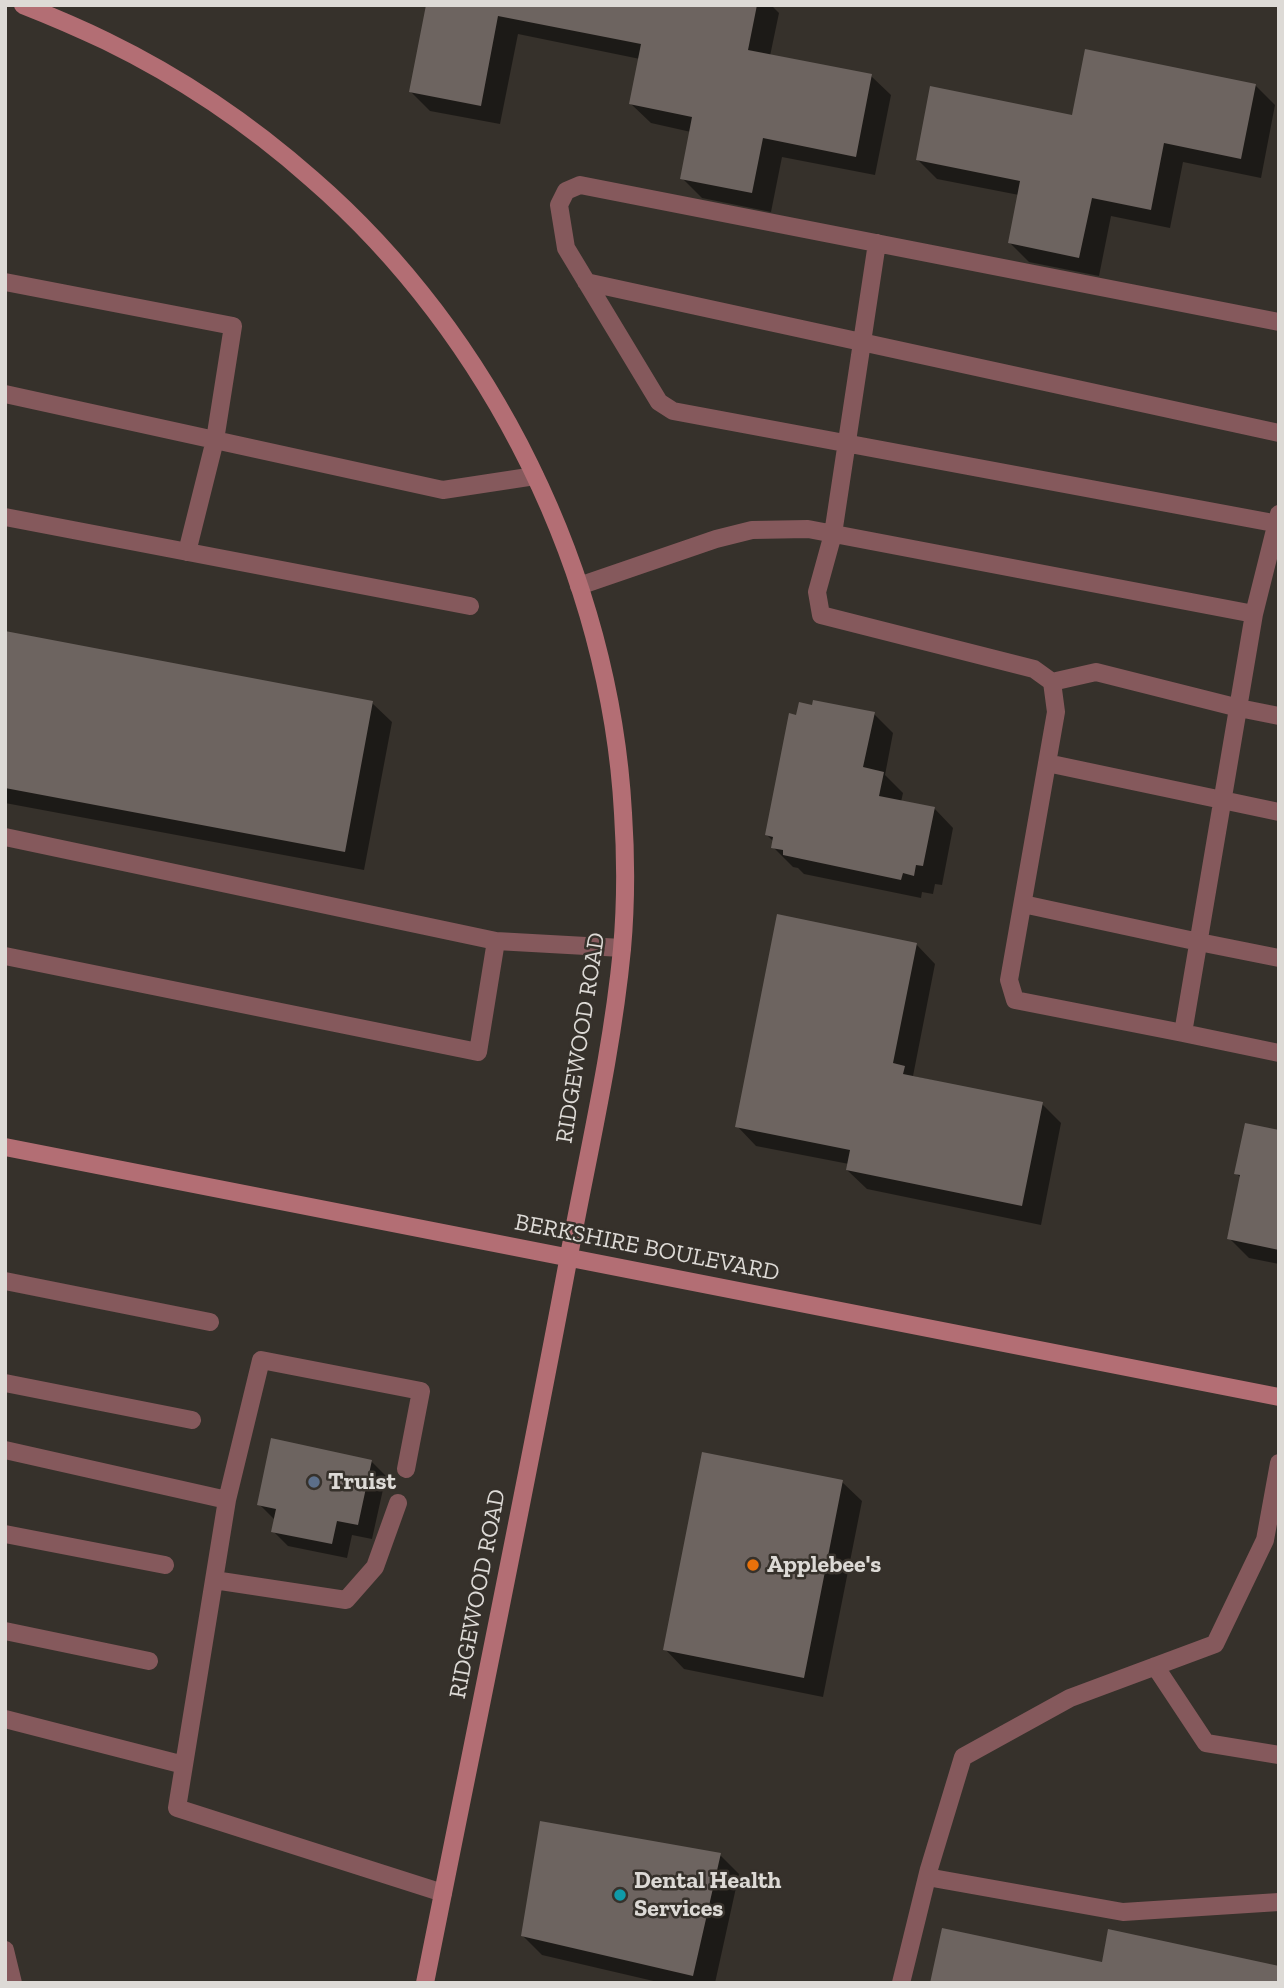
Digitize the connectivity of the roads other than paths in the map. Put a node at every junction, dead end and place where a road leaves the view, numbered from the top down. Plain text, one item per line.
1 (23, 5) edge
2 (877, 243) junction
3 (5, 282) edge
4 (586, 282) junction
5 (1279, 322) edge
6 (862, 342) junction
7 (5, 394) edge
8 (1279, 433) edge
9 (215, 440) junction
10 (846, 444) junction
11 (535, 476) junction
12 (5, 517) edge
13 (1278, 520) edge
14 (832, 534) junction
15 (187, 552) junction
16 (579, 586) junction
17 (470, 606) dead end
18 (1254, 614) junction
19 (1052, 682) junction
20 (1239, 708) junction
21 (1279, 716) edge
22 (1047, 763) junction
23 (1223, 800) junction
24 (1279, 812) edge
25 (5, 837) edge
26 (1023, 904) junction
27 (496, 942) junction
28 (1199, 943) junction
29 (622, 948) junction
30 (5, 956) edge
31 (1279, 958) edge
32 (1182, 1033) junction
33 (1279, 1053) edge
34 (6, 1150) edge
35 (569, 1258) junction
36 (5, 1281) edge
37 (210, 1322) dead end
38 (5, 1383) edge
39 (1279, 1397) edge
40 (192, 1420) dead end
41 (5, 1450) edge
42 (1279, 1463) edge
43 (406, 1469) dead end
44 (227, 1500) junction
45 (398, 1503) dead end
46 (5, 1534) edge
47 (165, 1565) dead end
48 (214, 1580) junction
49 (5, 1631) edge
50 (149, 1661) dead end
51 (1155, 1666) junction
52 (5, 1719) edge
53 (1279, 1755) edge
54 (184, 1765) junction
55 (927, 1877) junction
56 (443, 1893) junction
57 (1279, 1902) edge
58 (5, 1950) edge
59 (13, 1983) edge
60 (425, 1983) edge
61 (901, 1983) edge

1 - 11 street, RIDGEWOOD ROAD
2 - 4 lane
2 - 5 lane
2 - 6 lane
3 - 9 lane
4 - 6 lane
4 - 10 lane
6 - 8 lane
6 - 10 lane
7 - 9 lane
9 - 11 lane
9 - 15 lane
10 - 13 lane
10 - 14 lane
11 - 16 street, RIDGEWOOD ROAD
12 - 15 lane
13 - 18 lane
14 - 16 lane
14 - 18 lane
14 - 19 lane
15 - 17 lane
16 - 29 street, RIDGEWOOD ROAD
18 - 20 lane
19 - 20 lane
19 - 22 lane
20 - 21 lane
20 - 23 lane
22 - 23 lane
22 - 26 lane
23 - 24 lane
23 - 28 lane
25 - 27 lane
26 - 28 lane
26 - 32 lane
27 - 29 lane
27 - 30 lane
28 - 31 lane
28 - 32 lane
29 - 35 street, RIDGEWOOD ROAD
32 - 33 lane
34 - 35 street, BERKSHIRE BOULEVARD
35 - 39 street, BERKSHIRE BOULEVARD
35 - 56 street, RIDGEWOOD ROAD
36 - 37 lane
38 - 40 lane
41 - 44 lane
42 - 51 lane
43 - 44 lane
44 - 48 lane
45 - 48 lane
46 - 47 lane
48 - 54 lane
49 - 50 lane
51 - 53 lane
51 - 55 lane
52 - 54 lane
54 - 56 lane
55 - 57 lane
55 - 61 lane
56 - 60 street, RIDGEWOOD ROAD
58 - 59 lane

